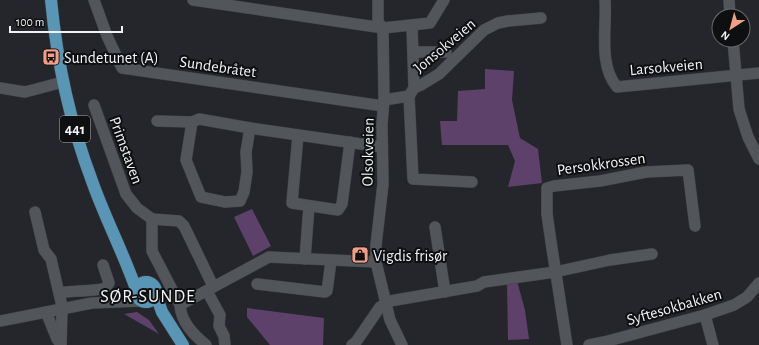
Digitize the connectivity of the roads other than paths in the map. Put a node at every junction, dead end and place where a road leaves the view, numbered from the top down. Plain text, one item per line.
1 (51, 0) edge
2 (94, 0) edge
3 (193, 0) edge
4 (378, 0) edge
5 (444, 0) edge
6 (605, 0) edge
7 (541, 18) dead end
8 (412, 26) junction
9 (383, 28) junction
10 (734, 48) edge
11 (413, 52) junction
12 (446, 52) dead end
13 (759, 73) edge
14 (737, 76) junction
15 (62, 82) junction
16 (0, 88) edge
17 (412, 92) junction
18 (384, 103) junction
19 (94, 105) dead end
20 (157, 120) dead end
21 (192, 122) junction
22 (250, 128) junction
23 (298, 135) junction
24 (350, 142) junction
25 (382, 147) junction
26 (759, 159) edge
27 (472, 182) dead end
28 (309, 206) junction
29 (35, 212) dead end
30 (152, 219) junction
31 (695, 226) dead end
32 (435, 228) dead end
33 (122, 252) junction
34 (652, 254) dead end
35 (305, 259) junction
36 (331, 261) junction
37 (376, 262) junction
38 (103, 265) dead end
39 (555, 272) junction
40 (148, 282) junction
41 (759, 283) edge
42 (257, 284) dead end
43 (210, 289) junction
44 (445, 292) junction
45 (59, 293) junction
46 (156, 295) junction
47 (139, 296) junction
48 (386, 304) junction
49 (180, 305) junction
50 (62, 308) junction
51 (46, 312) junction
52 (704, 315) junction
53 (0, 321) edge
54 (60, 344) edge
55 (357, 344) edge
56 (177, 345) edge
57 (183, 345) edge
58 (206, 345) edge
59 (225, 345) edge
60 (402, 345) edge
61 (567, 345) edge
62 (589, 345) edge
63 (713, 345) edge

1 - 15 main road, 441
2 - 18 street, Sundebråtet
3 - 9 street
4 - 9 street, Olsokveien
5 - 8 street
6 - 14 street, Larsokveien
7 - 17 street, Jonsokveien
8 - 9 street
8 - 11 street, Jonsokveien
9 - 18 street, Olsokveien
10 - 14 street
11 - 12 street, Jonsokveien
11 - 17 street, Jonsokveien
13 - 14 street, Larsokveien
14 - 26 street
15 - 16 street
15 - 33 main road, 441
17 - 18 street, Jonsokveien
17 - 27 street, Jonsokveien
18 - 25 street, Olsokveien
19 - 30 street, Primstaven
20 - 21 street
21 - 22 street
21 - 22 street
22 - 23 street
23 - 24 street
23 - 28 street
24 - 25 street
24 - 28 street
25 - 37 street, Olsokveien
28 - 35 street
29 - 45 street
30 - 43 street
30 - 49 street
31 - 39 street, Persokkrossen
32 - 44 street
33 - 40 main road, 441
33 - 47 main road, 441
34 - 39 street
35 - 36 street
35 - 43 street
36 - 37 street
36 - 42 street
37 - 48 street, Olsokveien
38 - 45 street
39 - 44 street
39 - 61 street, Persokkrossen
40 - 46 main road, 441
40 - 47 main road
41 - 52 street, Syftesokbakken
43 - 49 street
43 - 59 street
44 - 48 street
45 - 50 street
46 - 47 main road
46 - 57 main road, 441
47 - 50 street
47 - 56 main road, 441
48 - 55 street
48 - 60 street, Olsokveien
49 - 58 street
50 - 51 street
50 - 54 street
51 - 53 street
51 - 54 street
52 - 62 street, Syftesokbakken
52 - 63 street

